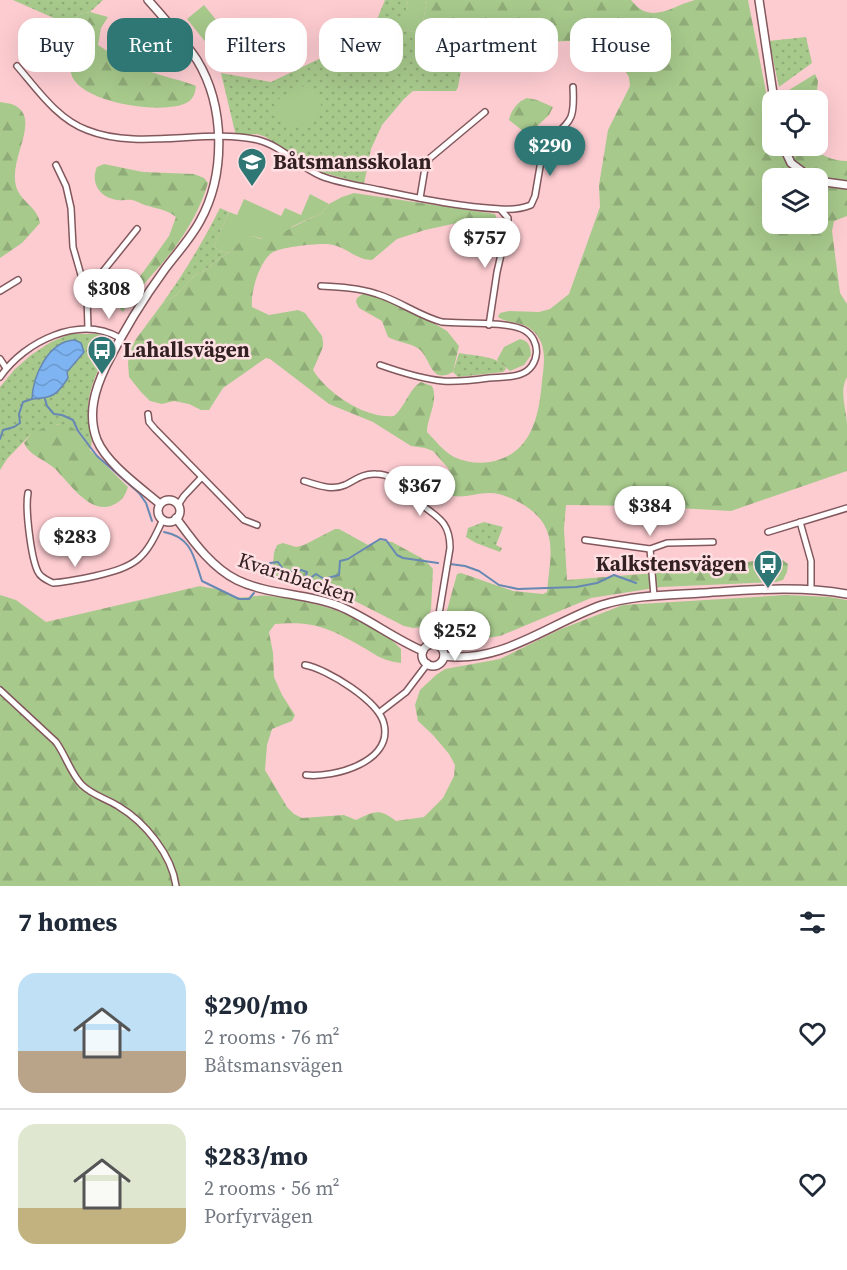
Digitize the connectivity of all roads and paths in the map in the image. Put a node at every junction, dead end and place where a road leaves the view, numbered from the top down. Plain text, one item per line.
1 (148, 0) edge
2 (760, 1) edge
3 (17, 66) dead end
4 (573, 87) dead end
5 (773, 90) edge
6 (484, 112) dead end
7 (219, 138) junction
8 (788, 156) edge
9 (56, 165) dead end
10 (798, 168) edge
11 (828, 182) edge
12 (847, 185) edge
13 (420, 198) junction
14 (501, 210) junction
15 (137, 229) dead end
16 (18, 280) dead end
17 (84, 285) junction
18 (321, 286) dead end
19 (0, 291) edge
20 (489, 325) junction
21 (88, 328) junction
22 (120, 338) junction
23 (0, 359) edge
24 (380, 365) dead end
25 (6, 368) junction
26 (0, 377) edge
27 (148, 414) dead end
28 (201, 478) junction
29 (304, 481) dead end
30 (28, 493) dead end
31 (160, 504) junction
32 (178, 505) junction
33 (847, 508) edge
34 (176, 518) junction
35 (163, 519) junction
36 (800, 522) junction
37 (257, 525) dead end
38 (768, 532) dead end
39 (585, 540) dead end
40 (713, 542) dead end
41 (650, 549) junction
42 (811, 590) junction
43 (847, 594) edge
44 (654, 596) junction
45 (434, 644) junction
46 (423, 651) junction
47 (444, 656) junction
48 (428, 663) junction
49 (305, 665) dead end
50 (0, 690) edge
51 (380, 712) junction
52 (306, 775) dead end
53 (176, 886) edge

1 - 7 street
2 - 5 street
3 - 7 street
4 - 14 street
6 - 13 street
7 - 13 street
7 - 22 street
8 - 10 street
9 - 17 street
11 - 12 street
13 - 14 street
14 - 20 street
15 - 17 street
16 - 19 street
17 - 21 street
18 - 20 street
20 - 24 street
21 - 22 street
21 - 25 street
22 - 31 street
23 - 25 street
25 - 26 street
27 - 28 street
28 - 32 street
28 - 37 street
29 - 45 street
30 - 35 street
31 - 32 street
31 - 35 street
32 - 34 street
33 - 36 street
34 - 35 street
34 - 46 street, Kvarnbacken
36 - 38 street
36 - 42 street
39 - 41 street
40 - 41 street
41 - 44 street
42 - 43 street
42 - 44 street
44 - 47 street
45 - 46 street
45 - 47 street
46 - 48 street
47 - 48 street
48 - 51 street
49 - 51 street
50 - 53 street
51 - 52 street

